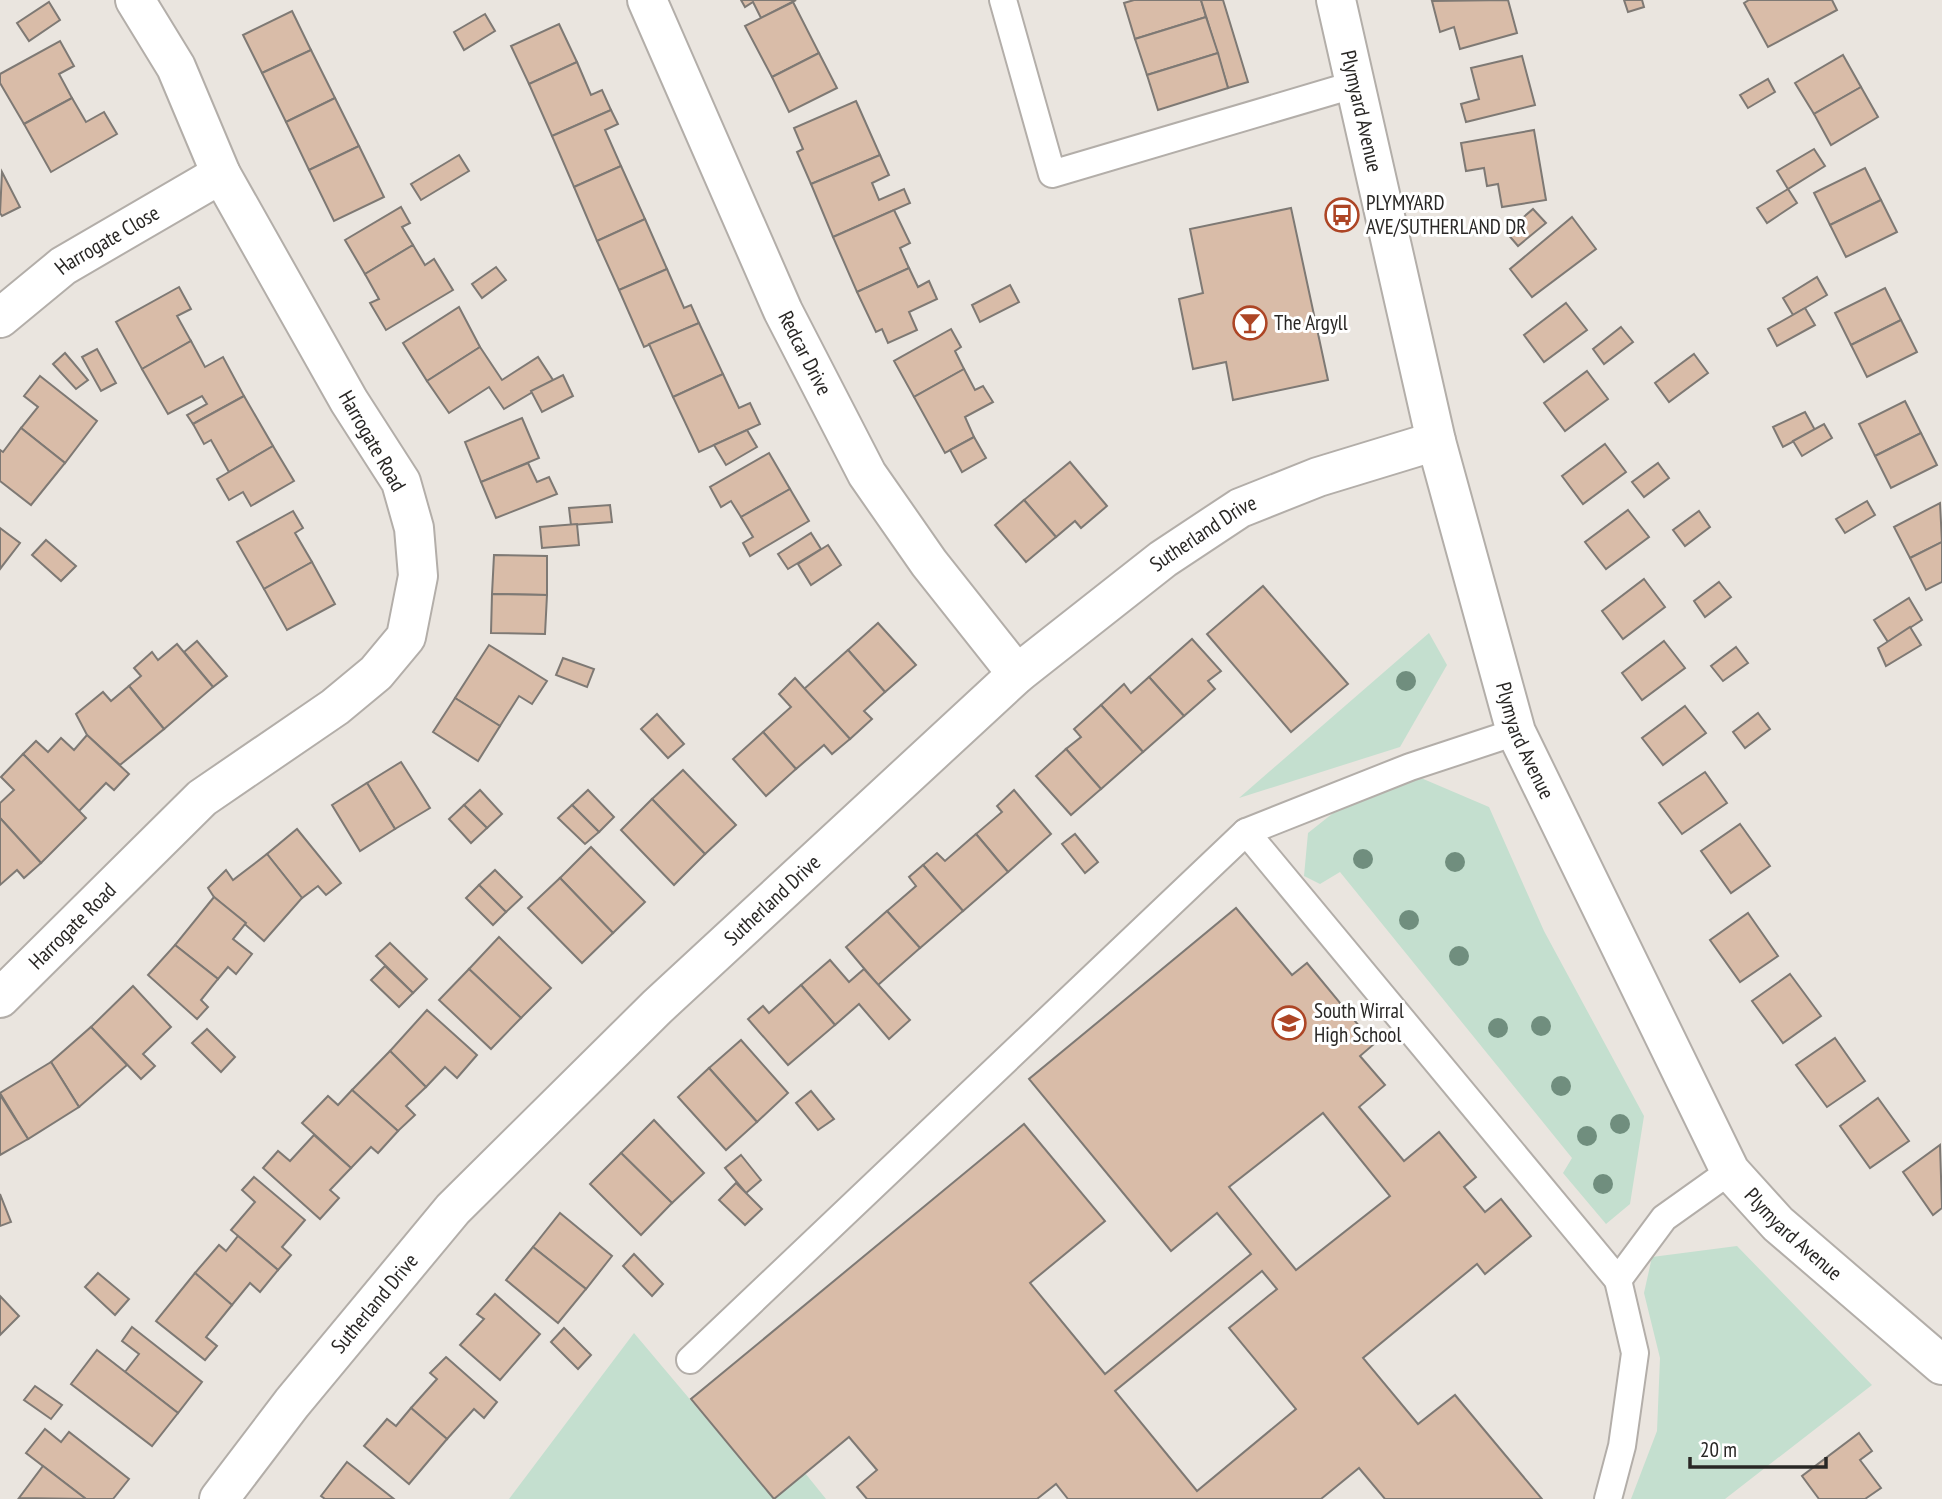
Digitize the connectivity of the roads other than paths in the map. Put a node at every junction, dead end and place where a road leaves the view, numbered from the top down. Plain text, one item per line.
1 (135, 0) edge
2 (647, 0) edge
3 (1003, 0) edge
4 (1336, 0) edge
5 (1353, 85) junction
6 (221, 174) junction
7 (0, 318) edge
8 (1436, 441) junction
9 (1017, 674) junction
10 (1516, 732) junction
11 (1246, 832) junction
12 (0, 998) edge
13 (1730, 1171) junction
14 (1618, 1280) junction
15 (690, 1360) dead end
16 (1942, 1365) edge
17 (219, 1499) edge
18 (1608, 1499) edge

1 - 6 street, Harrogate Road
2 - 9 street, Redcar Drive
3 - 5 lane
4 - 5 street, Plymyard Avenue
5 - 8 street, Plymyard Avenue
6 - 7 street, Harrogate Close
6 - 12 street, Harrogate Road
8 - 9 street, Sutherland Drive
8 - 10 street, Plymyard Avenue
9 - 17 street, Sutherland Drive
10 - 11 lane
10 - 13 street, Plymyard Avenue
11 - 14 lane
11 - 15 lane
13 - 14 lane
13 - 16 street, Plymyard Avenue
14 - 18 lane

